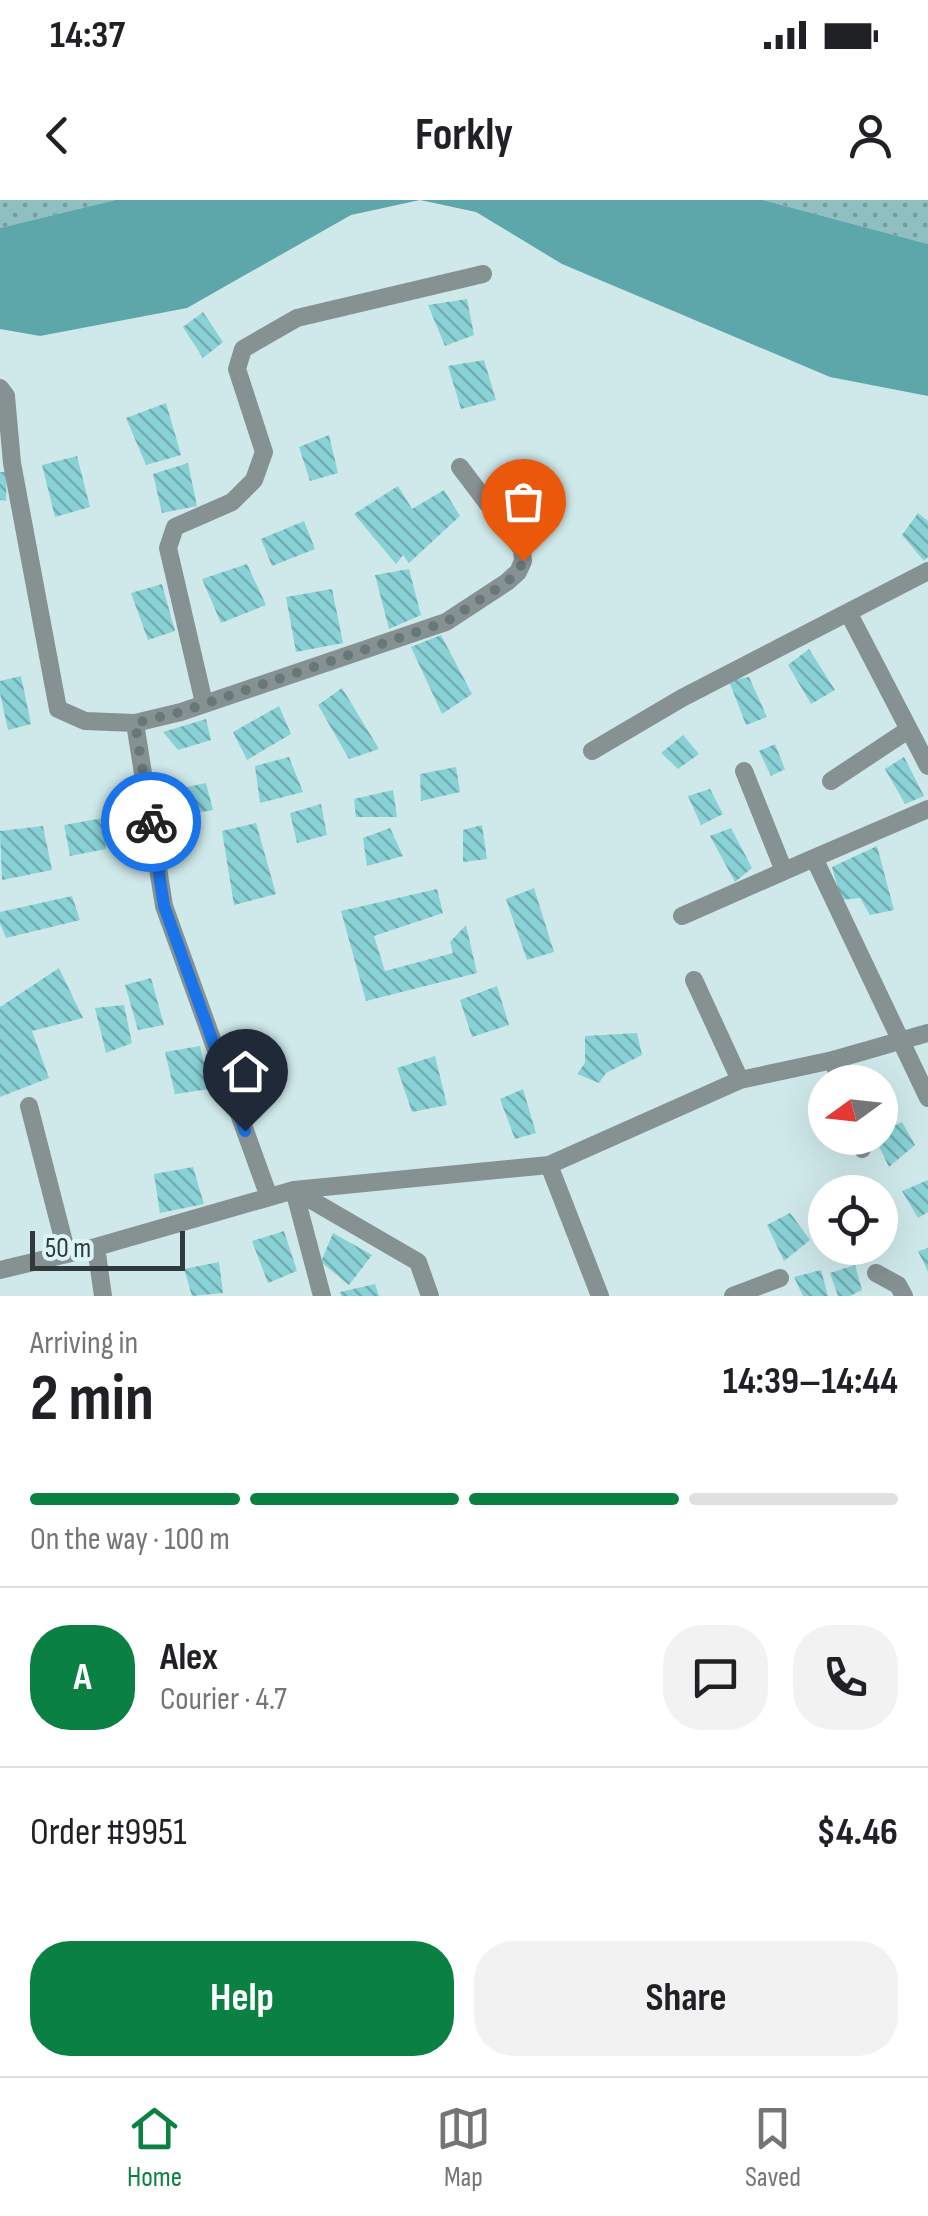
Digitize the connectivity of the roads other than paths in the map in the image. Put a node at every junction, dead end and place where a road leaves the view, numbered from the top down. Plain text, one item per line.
1 (483, 274) dead end
2 (0, 388) edge
3 (460, 467) dead end
4 (928, 571) edge
5 (849, 614) junction
6 (204, 703) junction
7 (135, 723) junction
8 (908, 730) junction
9 (592, 752) dead end
10 (928, 766) edge
11 (744, 771) dead end
12 (830, 781) dead end
13 (928, 810) edge
14 (814, 858) junction
15 (784, 872) junction
16 (682, 916) dead end
17 (694, 980) dead end
18 (928, 1033) edge
19 (900, 1040) junction
20 (833, 1060) junction
21 (835, 1065) edge
22 (740, 1080) junction
23 (928, 1098) edge
24 (29, 1106) dead end
25 (548, 1165) junction
26 (294, 1190) junction
27 (269, 1197) junction
28 (96, 1247) junction
29 (66, 1254) junction
30 (0, 1270) edge
31 (876, 1272) dead end
32 (780, 1278) dead end
33 (103, 1296) edge
34 (322, 1296) edge
35 (430, 1296) edge
36 (600, 1296) edge
37 (734, 1296) edge
38 (904, 1296) edge

1 - 6 street
2 - 7 street
3 - 6 street
4 - 5 street
5 - 8 street
5 - 9 street
6 - 7 street
7 - 27 street
8 - 10 street
8 - 12 street
11 - 15 street
13 - 14 street
14 - 15 street
14 - 19 street
15 - 16 street
17 - 22 street
18 - 19 street
19 - 20 street
19 - 23 street
20 - 21 street
20 - 22 street
22 - 25 street
24 - 29 street
25 - 26 street
25 - 36 street
26 - 27 street
26 - 34 street
26 - 35 street
27 - 28 street
28 - 29 street
28 - 33 street
29 - 30 street
31 - 38 street
32 - 37 street

